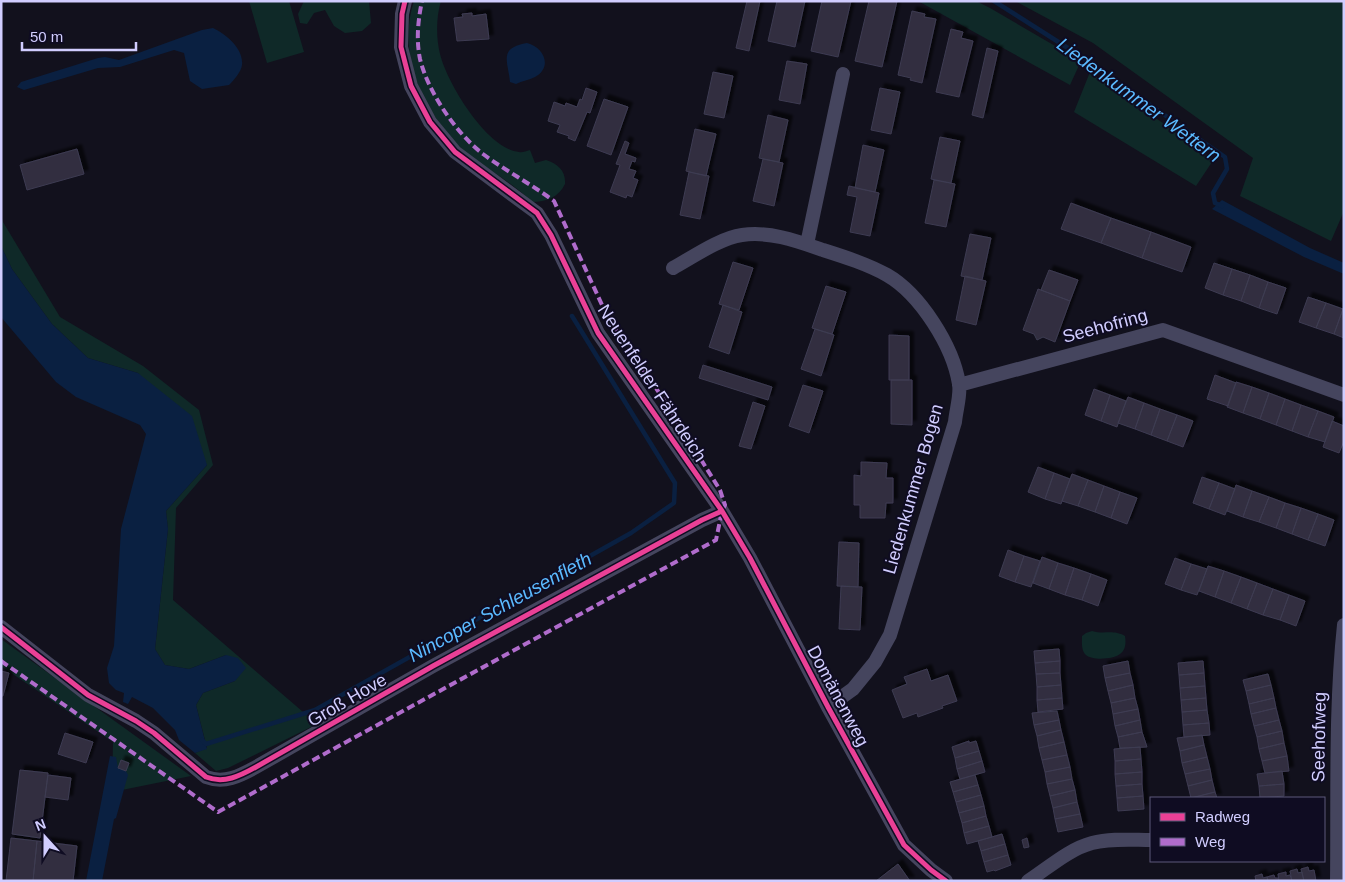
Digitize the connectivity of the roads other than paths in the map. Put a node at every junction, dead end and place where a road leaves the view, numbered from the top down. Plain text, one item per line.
1 (405, 1) edge
2 (843, 74) dead end
3 (806, 244) junction
4 (673, 268) dead end
5 (959, 385) junction
6 (1344, 395) edge
7 (722, 511) junction
8 (1344, 625) edge
9 (1, 627) edge
10 (828, 707) junction
11 (1150, 840) edge
12 (1335, 843) edge
13 (946, 881) edge
14 (1028, 881) edge
15 (1337, 881) edge

1 - 7 street, Neuenfelder Fährdeich
2 - 3 street
3 - 4 street, Liedenkummer Bogen
3 - 5 street, Liedenkummer Bogen
5 - 6 street, Seehofring
5 - 10 street, Liedenkummer Bogen
7 - 9 street, Groß Hove
7 - 10 street, Domänenweg
8 - 12 street, Seehofweg
10 - 13 street, Domänenweg
11 - 14 street
12 - 15 street, Seehofweg

